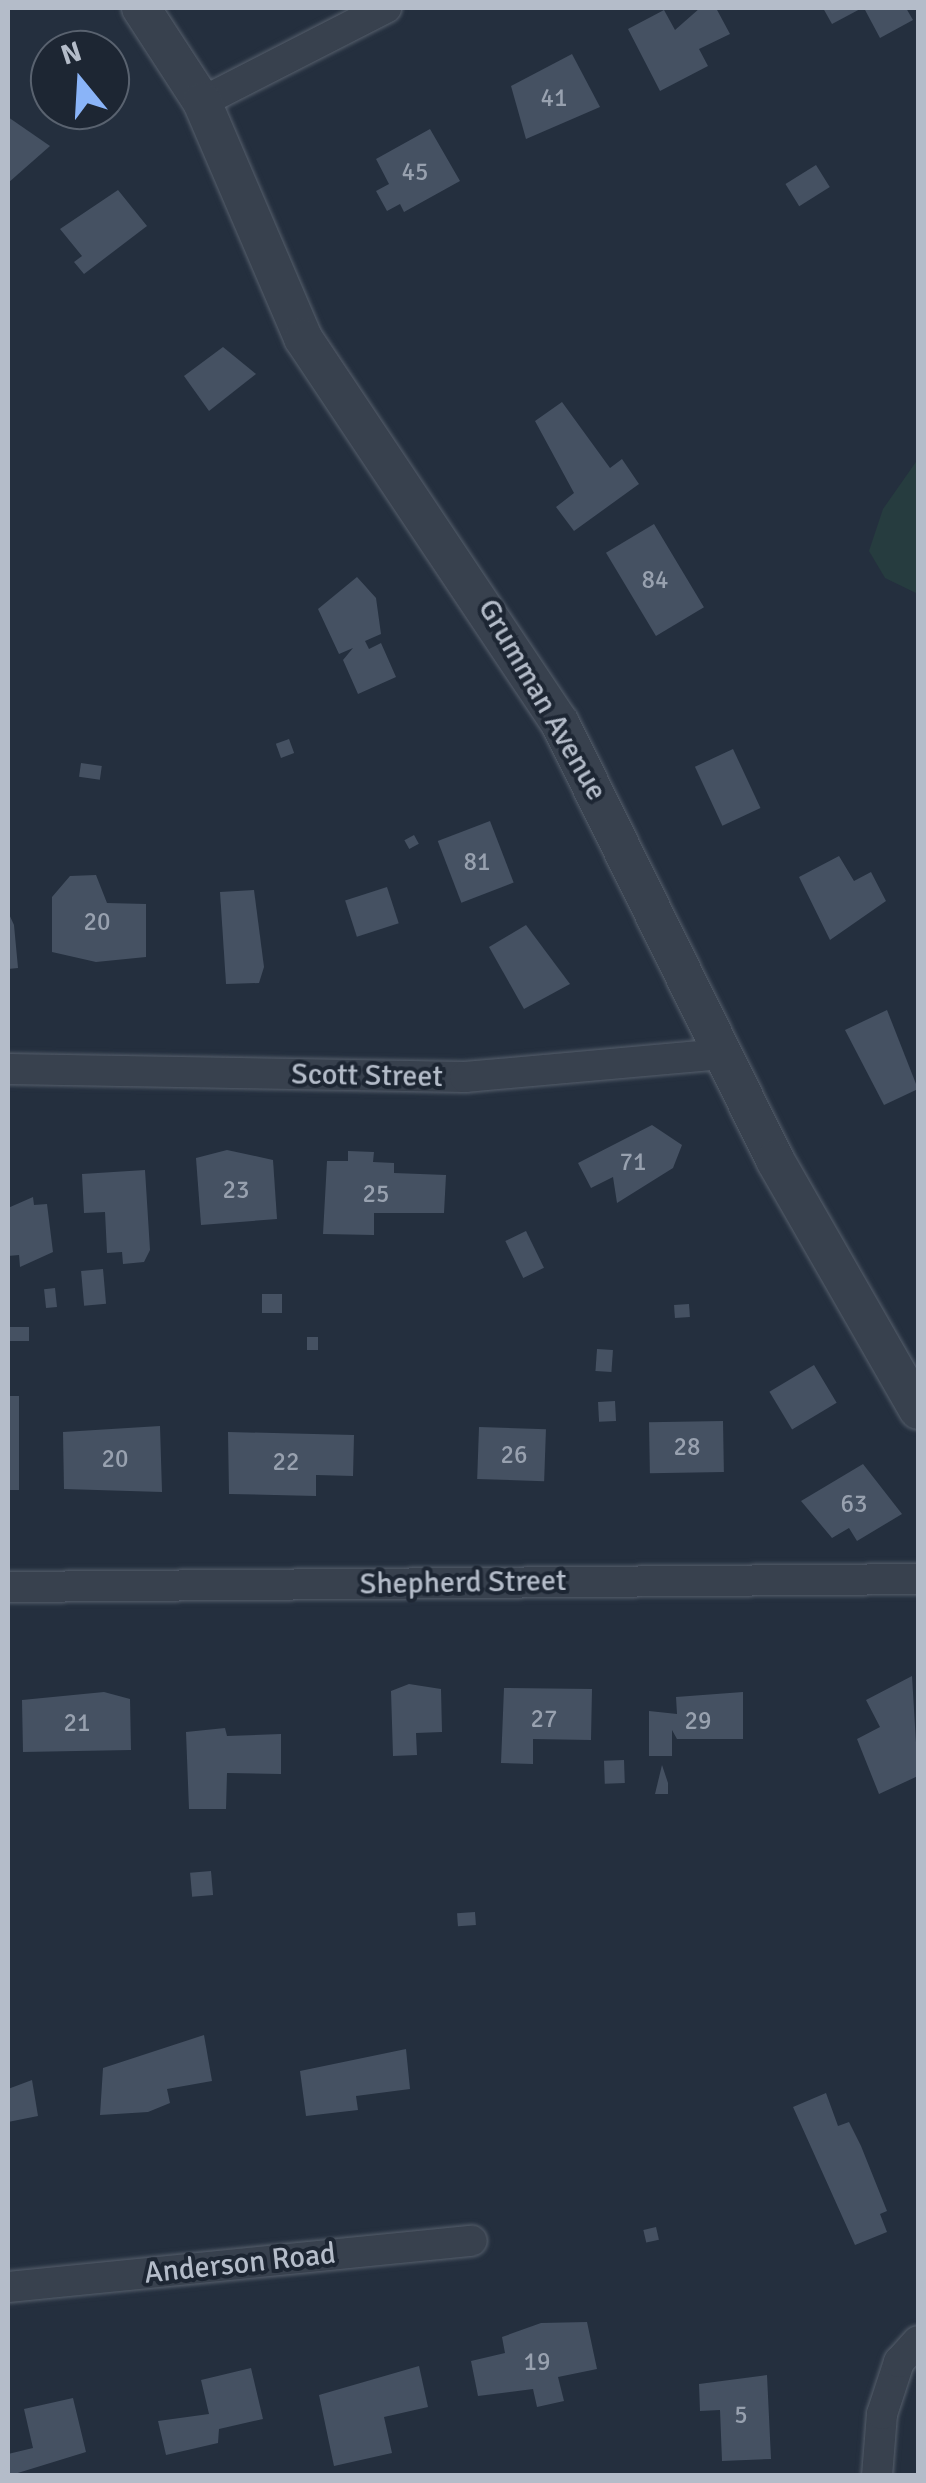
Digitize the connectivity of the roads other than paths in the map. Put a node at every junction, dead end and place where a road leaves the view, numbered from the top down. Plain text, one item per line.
1 (141, 8) edge
2 (386, 8) edge
3 (202, 102) junction
4 (725, 1054) junction
5 (8, 1069) edge
6 (918, 1410) edge
7 (918, 1578) edge
8 (8, 1588) edge
9 (472, 2241) dead end
10 (8, 2287) edge
11 (918, 2342) edge
12 (877, 2476) edge

1 - 3 street, Grumman Avenue
2 - 3 street
3 - 4 street, Grumman Avenue
4 - 5 street, Scott Street
4 - 6 street, Grumman Avenue
7 - 8 street, Shepherd Street
9 - 10 street, Anderson Road
11 - 12 street

